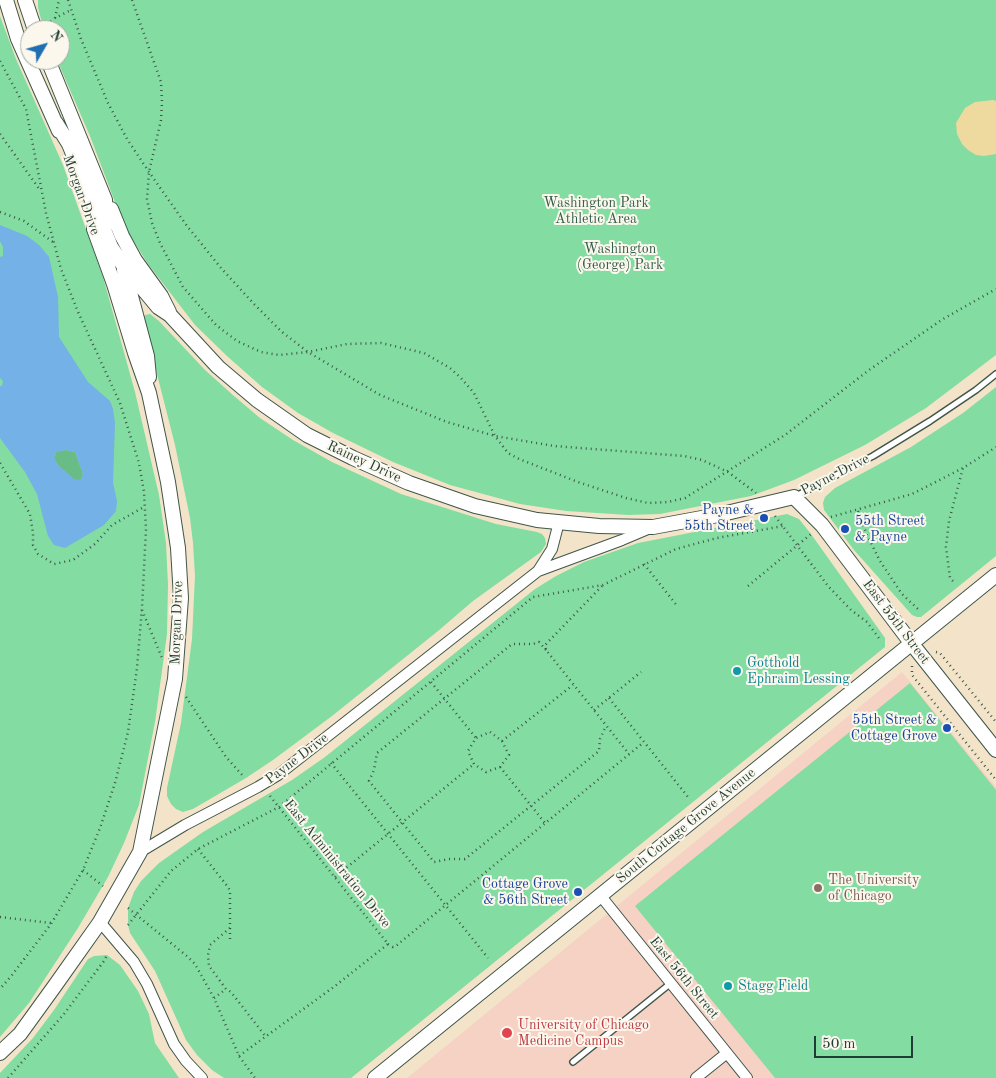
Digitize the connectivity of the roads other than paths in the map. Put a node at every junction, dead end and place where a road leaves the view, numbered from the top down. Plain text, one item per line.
1 (6, 0) edge
2 (26, 0) edge
3 (35, 20) edge
4 (52, 70) edge
5 (56, 123) junction
6 (105, 200) junction
7 (123, 265) junction
8 (170, 315) junction
9 (996, 374) edge
10 (149, 393) junction
11 (794, 497) junction
12 (559, 522) junction
13 (599, 526) joint
14 (653, 527) junction
15 (538, 571) junction
16 (996, 575) edge
17 (912, 644) junction
18 (996, 750) edge
19 (140, 852) junction
20 (600, 895) junction
21 (100, 922) junction
22 (671, 984) junction
23 (0, 1053) edge
24 (727, 1053) junction
25 (573, 1062) dead end
26 (202, 1078) edge
27 (375, 1078) edge
28 (696, 1078) edge
29 (747, 1078) edge

1 - 5 street, Morgan Drive
2 - 3 street
4 - 6 street, Morgan Drive
5 - 7 street
5 - 10 street, Morgan Drive
6 - 7 street, Morgan Drive
6 - 8 street, Rainey Drive
7 - 8 street, Rainey Drive
7 - 10 street, Morgan Drive
8 - 12 street, Rainey Drive
9 - 11 lane, Payne Drive
10 - 19 street, Morgan Drive
11 - 14 street, Payne Drive
11 - 17 street, East 55th Street
12 - 13 street, Rainey Drive
12 - 15 street
13 - 14 street, Payne Drive
14 - 15 street, Payne Drive
15 - 19 street, Payne Drive
16 - 17 street, South Cottage Grove Avenue
17 - 18 street, East 55th Street
17 - 20 street, South Cottage Grove Avenue
19 - 21 street, Payne Drive
20 - 22 street, East 56th Street
20 - 27 street, South Cottage Grove Avenue
21 - 23 street, Payne Drive
21 - 26 street
22 - 24 street, East 56th Street
22 - 25 lane
24 - 28 street
24 - 29 street, East 56th Street

